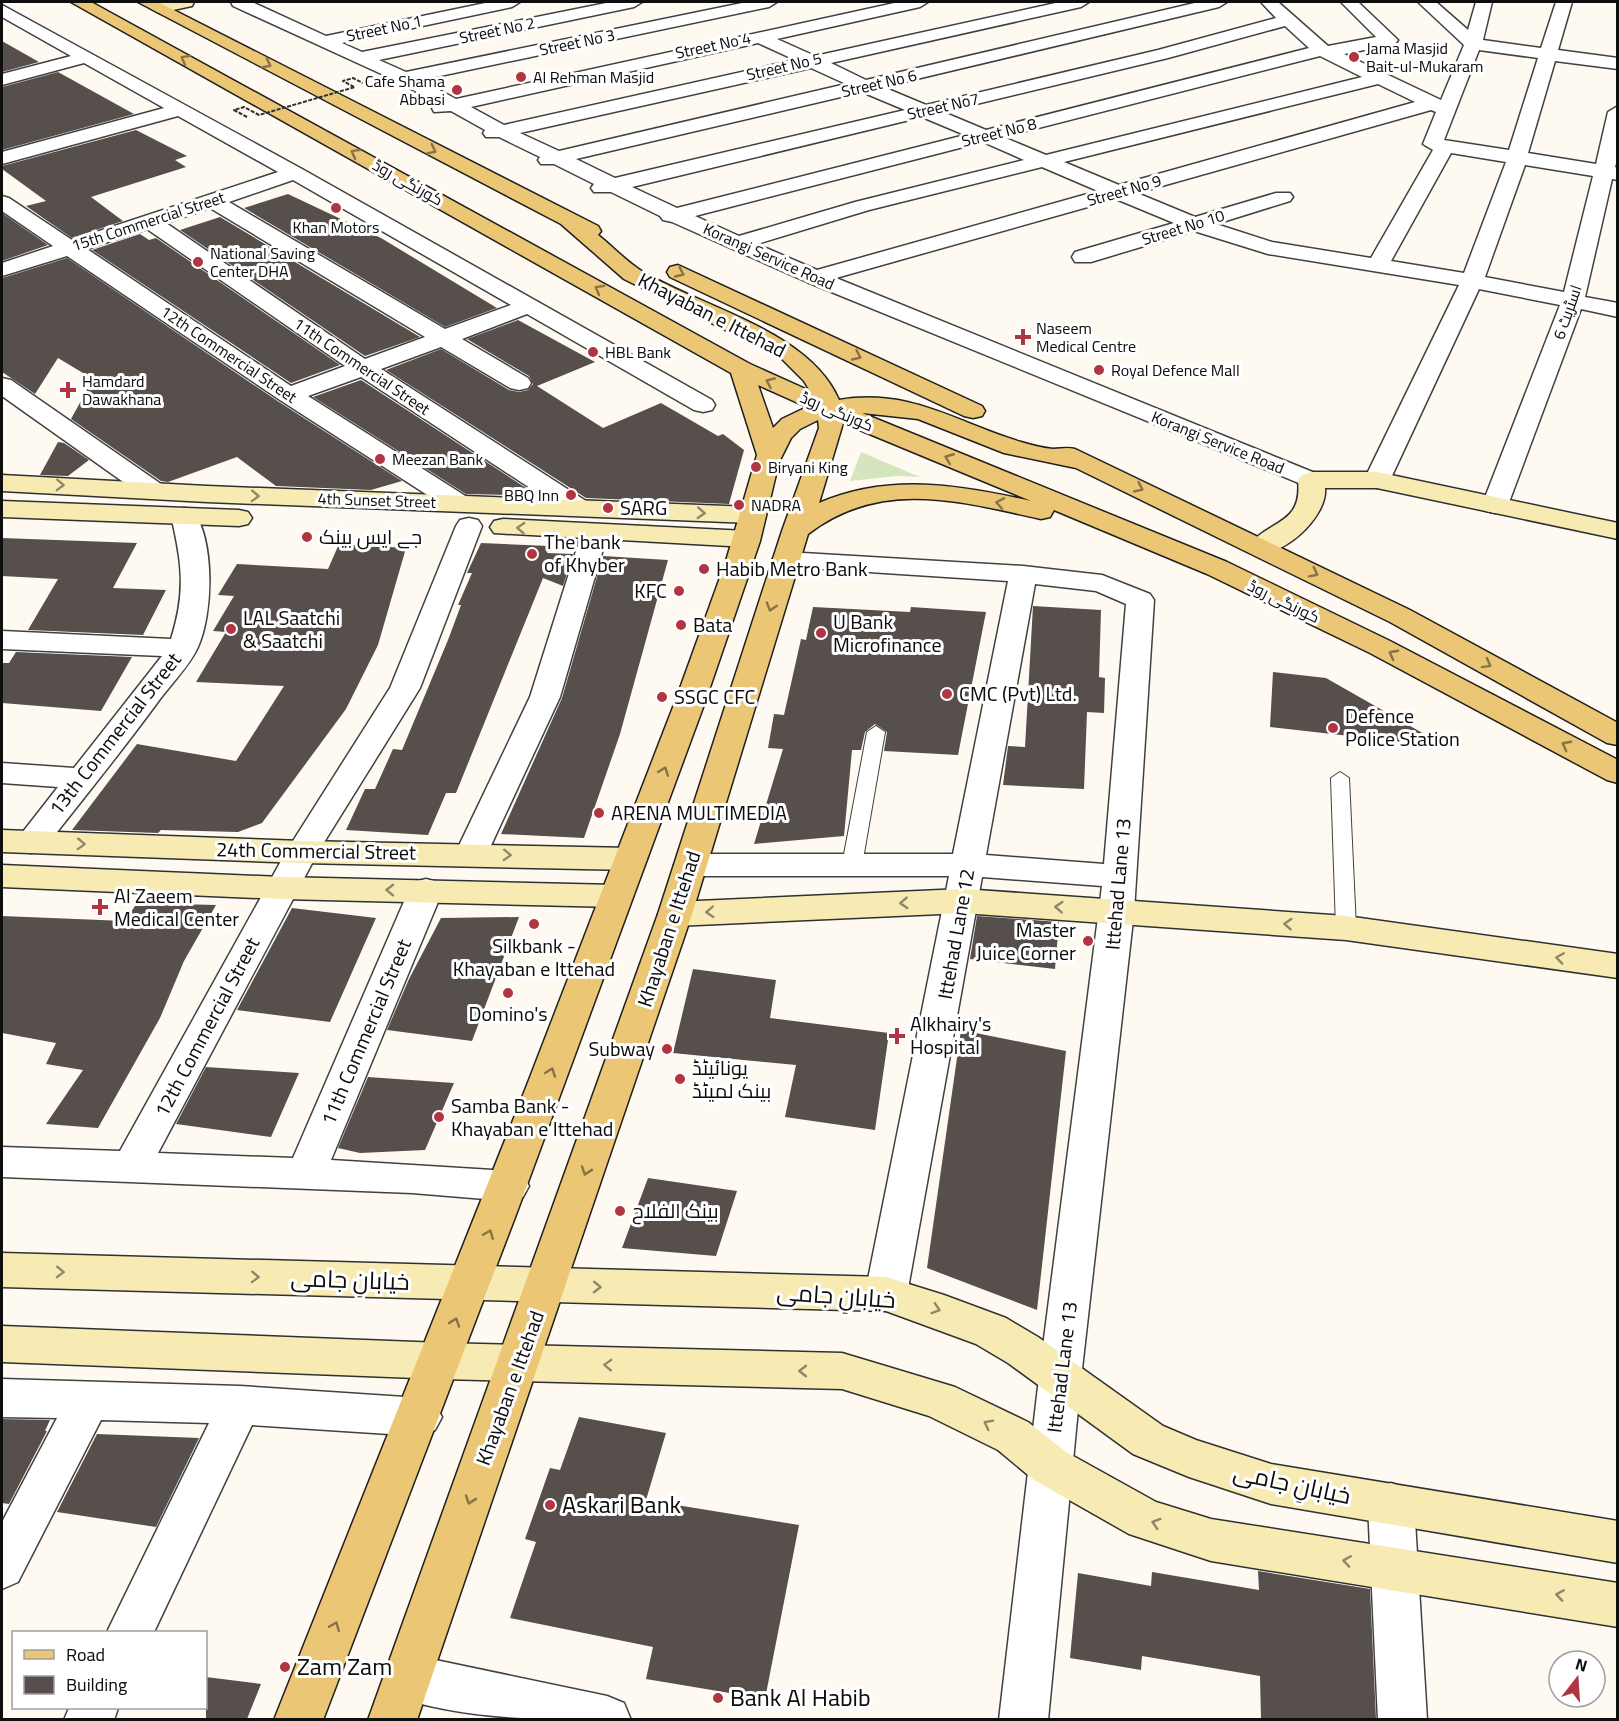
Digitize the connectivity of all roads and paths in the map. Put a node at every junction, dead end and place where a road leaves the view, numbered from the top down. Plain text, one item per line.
1 (79, 2) edge
2 (186, 2) edge
3 (512, 2) edge
4 (634, 2) edge
5 (689, 2) edge
6 (769, 2) edge
7 (921, 2) edge
8 (1022, 2) edge
9 (1081, 2) edge
10 (1220, 2) edge
11 (1269, 2) edge
12 (1349, 2) edge
13 (1426, 2) edge
14 (1484, 2) edge
15 (1564, 2) edge
16 (152, 5) edge
17 (1045, 10) junction
18 (715, 12) junction
19 (276, 13) edge
20 (5, 15) edge
21 (1288, 20) junction
22 (1101, 31) junction
23 (757, 36) junction
24 (326, 40) junction
25 (1473, 44) junction
26 (1324, 51) junction
27 (1162, 54) junction
28 (1549, 55) junction
29 (87, 57) junction
30 (360, 58) junction
31 (809, 60) junction
32 (1617, 64) edge
33 (1222, 78) junction
34 (1379, 78) junction
35 (2, 80) edge
36 (394, 80) junction
37 (363, 83) dead end
38 (865, 86) junction
39 (1279, 104) junction
40 (444, 106) junction
41 (1440, 107) junction
42 (178, 110) junction
43 (924, 110) junction
44 (1617, 112) edge
45 (247, 117) dead end
46 (495, 133) junction
47 (984, 136) junction
48 (1445, 146) junction
49 (2, 158) edge
50 (1518, 158) junction
51 (547, 160) junction
52 (1041, 160) junction
53 (295, 173) junction
54 (1611, 174) edge
55 (604, 187) junction
56 (1116, 192) junction
57 (1283, 197) dead end
58 (211, 200) junction
59 (2, 202) edge
60 (677, 216) junction
61 (149, 221) junction
62 (570, 222) junction
63 (1192, 224) junction
64 (740, 242) junction
65 (69, 247) junction
66 (1083, 257) dead end
67 (1377, 266) junction
68 (2, 270) edge
69 (815, 277) junction
70 (1472, 281) junction
71 (1573, 301) junction
72 (529, 306) junction
73 (1617, 310) edge
74 (441, 337) junction
75 (362, 367) junction
76 (742, 369) junction
77 (519, 383) dead end
78 (2, 385) edge
79 (289, 395) junction
80 (703, 405) dead end
81 (830, 409) junction
82 (829, 441) junction
83 (774, 446) junction
84 (1086, 464) junction
85 (1311, 480) junction
86 (1377, 480) junction
87 (2, 483) edge
88 (142, 489) junction
89 (1495, 505) junction
90 (577, 507) junction
91 (2, 509) edge
92 (197, 509) junction
93 (118, 514) junction
94 (447, 514) junction
95 (750, 527) junction
96 (1617, 531) edge
97 (595, 532) junction
98 (791, 546) junction
99 (1263, 547) junction
100 (1217, 568) junction
101 (1023, 574) junction
102 (2, 640) edge
103 (183, 648) junction
104 (876, 732) dead end
105 (1617, 736) edge
106 (2, 773) edge
107 (1617, 773) edge
108 (81, 778) junction
109 (1340, 778) dead end
110 (16, 841) edge
111 (302, 852) junction
112 (471, 854) junction
113 (631, 859) junction
114 (691, 865) junction
115 (852, 865) junction
116 (3, 879) edge
117 (966, 883) junction
118 (282, 888) junction
119 (426, 890) junction
120 (1119, 894) junction
121 (616, 896) junction
122 (675, 914) junction
123 (1346, 928) junction
124 (1617, 966) edge
125 (2, 1162) edge
126 (132, 1166) junction
127 (306, 1174) junction
128 (509, 1186) junction
129 (2, 1270) edge
130 (469, 1283) junction
131 (546, 1286) junction
132 (886, 1294) junction
133 (2, 1344) edge
134 (442, 1361) junction
135 (519, 1362) junction
136 (1060, 1378) junction
137 (2, 1398) edge
138 (90, 1401) junction
139 (240, 1405) junction
140 (420, 1417) junction
141 (1050, 1466) junction
142 (1391, 1504) junction
143 (1617, 1542) edge
144 (6, 1548) edge
145 (1395, 1568) junction
146 (1617, 1605) edge
147 (130, 1631) edge
148 (400, 1699) edge
149 (298, 1719) edge
150 (607, 1719) edge
151 (1023, 1719) edge
152 (1403, 1719) edge

76 -> 1 main road, کورنگی روڈ
2 - 16 street
3 - 24 street, Street No 1
4 - 30 street, Street No 2
5 - 18 street
6 - 18 street, Street No 3
7 - 23 street, Street No 4
8 - 17 street
9 - 17 street, Street No 5
10 - 22 street, Street No 6
11 - 21 street
12 - 26 street, Street No 8
13 - 25 street
14 - 25 street
15 - 28 street
16 -> 62 main road, کورنگی روڈ
17 - 22 street
17 - 31 street, Street No 5
18 - 36 street, Street No 3
19 - 24 street, Korangi Service Road
19 - 36 street
20 - 29 street
21 - 26 street
21 - 27 street, Street No7
22 - 27 street
22 - 38 street, Street No 6
23 - 31 street
23 - 40 street, Street No 4
24 - 30 street, Korangi Service Road
25 - 28 street
25 - 41 street
26 - 33 street, Street No 8
26 - 34 street
27 - 33 street
27 - 43 street, Street No7
28 - 32 street
28 - 50 street
29 - 35 street
29 - 42 street
30 - 36 street, Korangi Service Road
31 - 38 street
31 - 46 street, Street No 5
33 - 39 street
33 - 47 street, Street No 8
34 - 39 street, Street No 8
34 - 41 street
36 - 40 street, Korangi Service Road
37 - 45 path, bridge
38 - 43 street
38 - 51 street, Street No 6
39 - 52 street, Street No 8
40 - 46 street, Korangi Service Road
41 - 48 street
41 - 56 street, Street No 9
42 - 49 street
42 - 53 street
43 - 47 street
43 - 55 street, Street No7
44 - 54 street, اسٹریٹ 6
46 - 51 street, Korangi Service Road
47 - 52 street
47 - 60 street, Street No 8
48 - 50 street
48 - 67 street
50 - 54 street
50 - 70 street
51 - 55 street, Korangi Service Road
52 - 56 street
52 - 64 street, Street No 8
53 - 58 street, 15th Commercial Street
53 - 72 street
54 - 71 street, اسٹریٹ 6
55 - 60 street, Korangi Service Road
56 - 63 street
56 - 69 street, Street No 9
57 - 63 street, Street No 10
58 - 61 street, 15th Commercial Street
58 - 74 street
59 - 65 street, 12th Commercial Street
60 - 64 street, Korangi Service Road
61 - 65 street, 15th Commercial Street
61 - 75 street, 11th Commercial Street
62 - 81 main road, Khayaban e Ittehad
62 -> 84 main road, کورنگی روڈ
63 - 66 street, Street No 10
63 - 67 street
64 - 69 street, Korangi Service Road
65 - 68 street, 15th Commercial Street
65 - 79 street, 12th Commercial Street
67 - 70 street
69 - 85 street, Korangi Service Road
70 - 71 street
70 - 86 street
71 - 73 street
71 - 89 street, اسٹریٹ 6
72 - 74 street
72 - 80 street
74 - 75 street
74 - 77 street
75 - 79 street
75 - 90 street, 11th Commercial Street
81 -> 76 main road, کورنگی روڈ
76 - 83 main road
78 - 88 street
79 - 94 street, 12th Commercial Street
81 - 82 main road, Khayaban e Ittehad
81 - 83 main road
81 - 84 main road
100 -> 81 main road, کورنگی روڈ
82 - 83 main road
82 - 98 main road, Khayaban e Ittehad
83 - 95 main road
84 -> 99 main road, کورنگی روڈ
85 - 86 street, Korangi Service Road
85 - 99 street
86 - 89 street, Korangi Service Road
87 -> 88 street, 4th Sunset Street
88 - 92 street, 4th Sunset Street
88 - 93 street
89 - 96 street, Korangi Service Road
90 - 94 street, 4th Sunset Street
90 -> 95 street, 4th Sunset Street
91 - 93 street, 4th Sunset Street
92 - 93 street, 4th Sunset Street
92 - 94 street, 4th Sunset Street
92 - 103 street, 13th Commercial Street
97 -> 94 street, 4th Sunset Street
94 - 111 street
95 - 97 street, 4th Sunset Street
113 -> 95 main road
97 - 112 street
100 -> 98 main road
98 - 101 street, Ittehad Lane 13
98 -> 114 main road, Khayaban e Ittehad
99 -> 105 main road, کورنگی روڈ
107 -> 100 main road, کورنگی روڈ
101 - 117 street, Ittehad Lane 12
101 - 120 street, Ittehad Lane 13
102 - 103 street
103 - 108 street, 13th Commercial Street
104 - 115 lane
106 - 108 street
108 - 110 street, 13th Commercial Street
109 - 123 lane
110 -> 111 street, 24th Commercial Street
111 - 112 street, 24th Commercial Street
111 - 118 street, 12th Commercial Street
112 -> 113 street, 24th Commercial Street
113 - 121 main road
114 - 115 street
114 - 122 main road, Khayaban e Ittehad
115 - 117 street
116 - 118 street, 24th Commercial Street
117 - 120 street
117 -> 122 street
117 - 132 street, Ittehad Lane 12
119 -> 118 street, 24th Commercial Street
118 - 126 street, 12th Commercial Street
119 - 121 street, 24th Commercial Street
119 - 127 street, 11th Commercial Street
123 -> 120 street
120 - 136 street, Ittehad Lane 13
128 -> 121 main road
122 -> 131 main road, Khayaban e Ittehad
124 -> 123 street
125 - 126 street
126 - 127 street
127 - 128 street
130 -> 128 main road
129 -> 130 street, خیابانِ جامی
130 - 131 street, خیابانِ جامی
134 -> 130 main road
131 -> 132 street, خیابانِ جامی
131 - 135 main road, Khayaban e Ittehad
132 -> 136 street, خیابانِ جامی
133 - 134 street
134 - 135 street
134 - 140 main road
141 -> 135 street
135 -> 148 main road, Khayaban e Ittehad
136 - 141 street, Ittehad Lane 13
136 - 142 street, خیابانِ جامی
137 - 138 street
138 - 139 street
138 - 144 street
139 - 140 street
139 - 147 street
149 -> 140 main road
145 -> 141 street
141 - 151 street, Ittehad Lane 13
142 - 143 street, خیابانِ جامی
142 - 145 street
146 -> 145 street
145 - 152 street
148 - 150 street

